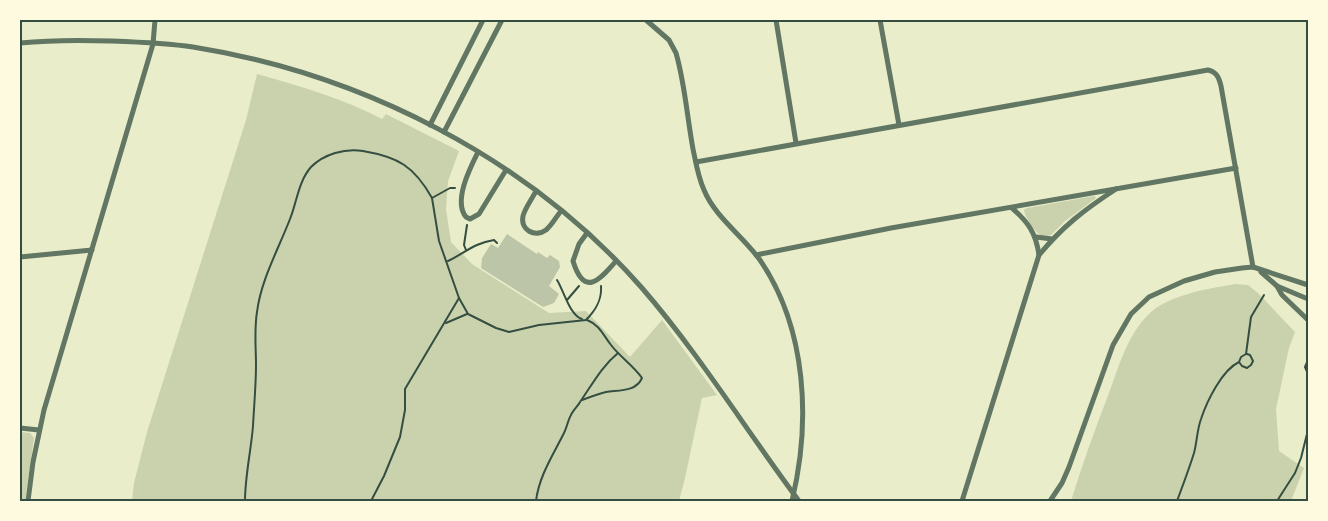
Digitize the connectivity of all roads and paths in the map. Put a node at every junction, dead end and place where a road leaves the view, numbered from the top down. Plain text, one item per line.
1 (155, 20) edge
2 (483, 20) edge
3 (502, 20) edge
4 (646, 20) edge
5 (776, 20) edge
6 (880, 20) edge
7 (20, 43) edge
8 (153, 44) junction
9 (430, 125) junction
10 (899, 125) junction
11 (444, 132) junction
12 (796, 143) junction
13 (478, 152) junction
14 (696, 162) junction
15 (1236, 168) junction
16 (506, 170) junction
17 (463, 188) junction
18 (1118, 188) junction
19 (536, 191) junction
20 (432, 198) junction
21 (1012, 208) junction
22 (561, 211) junction
23 (468, 218) junction
24 (587, 233) junction
25 (1036, 237) junction
26 (1052, 239) junction
27 (498, 243) dead end
28 (92, 250) junction
29 (466, 251) junction
30 (756, 255) junction
31 (1038, 255) junction
32 (20, 257) edge
33 (616, 261) junction
34 (448, 262) junction
35 (1253, 267) junction
36 (1259, 270) junction
37 (600, 279) junction
38 (557, 280) dead end
39 (583, 281) junction
40 (1308, 285) edge
41 (1277, 286) junction
42 (1264, 295) dead end
43 (459, 298) junction
44 (1308, 298) edge
45 (568, 300) junction
46 (468, 314) junction
47 (586, 320) junction
48 (1308, 320) edge
49 (444, 324) junction
50 (618, 353) junction
51 (1246, 354) junction
52 (1308, 360) edge
53 (1239, 362) junction
54 (1308, 374) edge
55 (582, 400) junction
56 (20, 428) edge
57 (40, 430) junction
58 (1308, 430) edge
59 (793, 494) junction
60 (28, 501) edge
61 (244, 501) edge
62 (371, 501) edge
63 (536, 501) edge
64 (792, 501) edge
65 (799, 501) edge
66 (962, 501) edge
67 (1050, 501) edge
68 (1177, 501) edge
69 (1277, 501) edge

1 - 8 street
2 - 9 street
3 - 11 street
4 - 14 street
5 - 12 street
6 - 10 street
7 - 8 street
8 - 9 street
8 - 28 street
9 - 11 street
10 - 12 street
10 - 15 street
11 - 13 street
12 - 14 street
13 - 16 street
13 - 17 street
14 - 30 street
15 - 18 street
15 - 35 street
16 - 19 street
16 - 23 street
17 - 20 path
17 - 23 street
18 - 21 street
18 - 26 street
19 - 22 street
19 - 22 street
20 - 34 path
20 - 61 path
21 - 25 street
21 - 30 street
22 - 24 street
23 - 29 path
24 - 33 street
24 - 39 street
25 - 26 street
25 - 31 street
26 - 31 street
27 - 29 path
28 - 32 street
28 - 57 street
29 - 34 path
30 - 59 street
31 - 66 street
33 - 37 street
33 - 59 street
34 - 43 path
35 - 36 street
35 - 67 street
36 - 40 street
36 - 41 street
37 - 39 street
37 - 47 path
38 - 45 path
39 - 45 path
41 - 44 street
41 - 48 street
42 - 51 path
43 - 46 path
43 - 49 path
45 - 47 path
46 - 47 path
46 - 49 path
47 - 50 path
49 - 62 path
50 - 55 path
50 - 55 path
51 - 53 path
51 - 53 path
52 - 54 path
53 - 68 path
55 - 63 path
56 - 57 street
57 - 60 street
58 - 69 path
59 - 64 street
59 - 65 street

